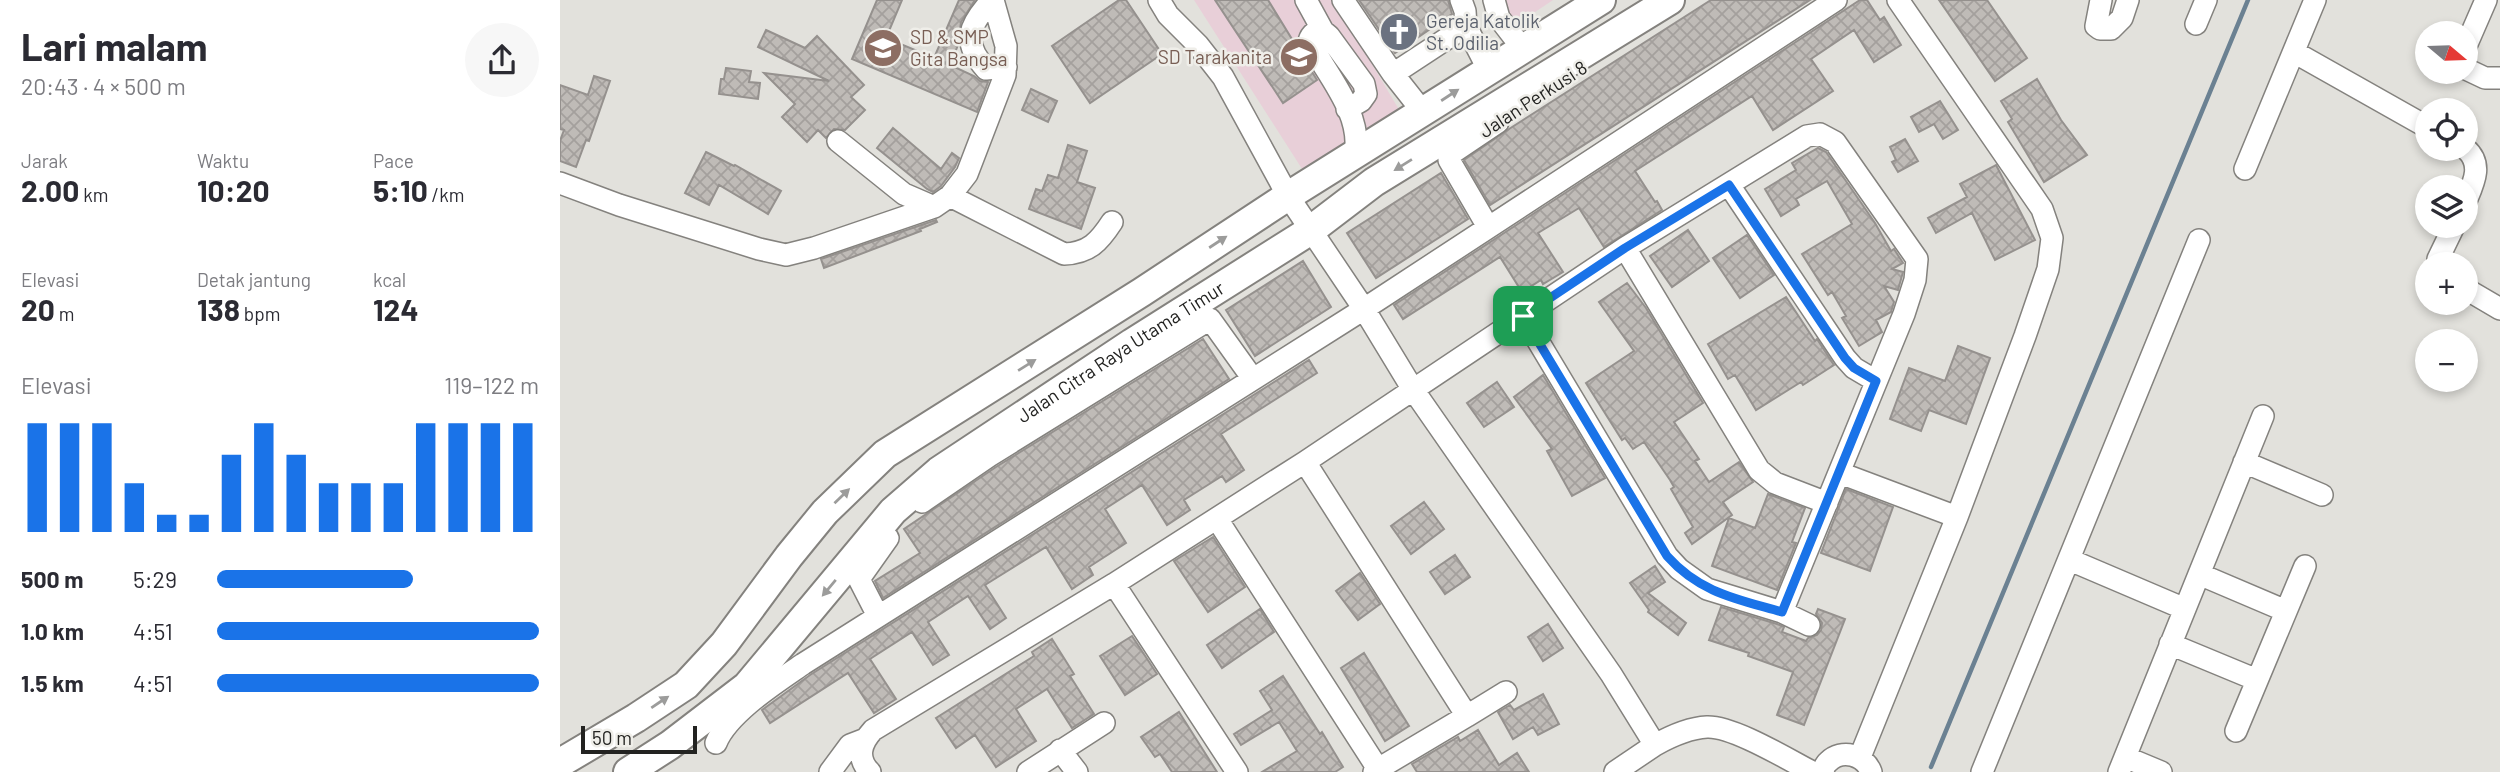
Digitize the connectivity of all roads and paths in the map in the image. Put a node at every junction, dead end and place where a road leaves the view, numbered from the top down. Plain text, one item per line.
1 (993, 0) edge
2 (1159, 0) edge
3 (1306, 0) edge
4 (1343, 0) edge
5 (1461, 0) edge
6 (1601, 0) edge
7 (1670, 0) edge
8 (1688, 0) edge
9 (1836, 0) edge
10 (1898, 0) edge
11 (2101, 0) edge
12 (2128, 0) edge
13 (2206, 0) edge
14 (2315, 0) edge
15 (2486, 0) edge
16 (1496, 1) edge
17 (2477, 21) edge
18 (2196, 24) dead end
19 (1466, 26) junction
20 (1523, 49) junction
21 (2294, 52) junction
22 (1006, 67) junction
23 (1488, 69) junction
24 (1393, 74) junction
25 (2478, 75) edge
26 (2500, 78) edge
27 (1542, 79) junction
28 (1423, 113) junction
29 (2415, 120) edge
30 (838, 141) dead end
31 (1355, 155) junction
32 (2245, 169) dead end
33 (560, 183) edge
34 (1729, 185) junction
35 (1288, 196) junction
36 (942, 201) junction
37 (1112, 222) dead end
38 (1488, 228) junction
39 (1311, 230) junction
40 (2199, 240) dead end
41 (1625, 248) junction
42 (2478, 296) edge
43 (1364, 309) junction
44 (2500, 309) edge
45 (1523, 316) junction
46 (1253, 379) junction
47 (1876, 381) junction
48 (1412, 388) junction
49 (2263, 416) dead end
50 (1305, 462) junction
51 (2244, 462) junction
52 (1840, 473) junction
53 (2322, 495) dead end
54 (1827, 503) junction
55 (1957, 517) junction
56 (1217, 519) junction
57 (2070, 560) junction
58 (2305, 566) dead end
59 (2199, 574) junction
60 (1114, 584) junction
61 (2185, 609) junction
62 (2286, 611) junction
63 (1782, 612) junction
64 (878, 616) junction
65 (1809, 625) dead end
66 (2170, 644) junction
67 (2258, 680) junction
68 (1506, 692) dead end
69 (1467, 716) junction
70 (1104, 723) dead end
71 (2236, 731) dead end
72 (863, 740) junction
73 (716, 743) dead end
74 (1655, 745) junction
75 (1060, 750) junction
76 (560, 763) edge
77 (1866, 765) edge
78 (2122, 765) edge
79 (1376, 771) edge
80 (628, 772) edge
81 (830, 772) edge
82 (870, 772) edge
83 (1028, 772) edge
84 (1077, 772) edge
85 (1237, 772) edge
86 (1615, 772) edge
87 (1812, 772) edge
88 (1822, 772) edge
89 (1982, 772) edge
90 (2161, 772) edge

1 - 22 street
1 - 22 street
2 - 35 street
3 - 31 street
4 - 24 street
5 - 19 street
6 - 20 main road, Jalan Citra Raya Utama Timur
7 - 27 main road, Jalan Citra Raya Utama Timur
8 - 38 street, Jalan Perkusi 8
9 - 38 street
10 - 55 street
11 - 12 street
13 - 18 street
14 - 21 street
15 - 17 street
16 - 20 street
19 - 23 street
19 - 24 street
20 - 23 main road, Jalan Citra Raya Utama Timur
20 - 27 main road
21 - 29 street
21 - 32 street
22 - 36 street
28 -> 23 main road, Jalan Citra Raya Utama Timur
24 - 28 street
25 - 26 street
27 -> 39 main road, Jalan Citra Raya Utama Timur
28 - 31 main road, Jalan Citra Raya Utama Timur
30 - 36 street
31 - 35 main road, Jalan Citra Raya Utama Timur
33 - 36 street
34 - 41 street
34 - 47 street
34 - 47 street
35 - 39 street
76 -> 35 main road, Jalan Citra Raya Utama Timur
36 - 37 street
38 - 43 street
39 - 43 street
39 -> 80 main road, Jalan Citra Raya Utama Timur
40 - 57 street
41 - 45 street
41 - 54 street
42 - 44 street
43 - 46 street
43 - 48 street
45 - 48 street
45 - 63 street
46 - 64 street
46 - 64 street
47 - 52 street
48 - 50 street
48 - 74 street
49 - 51 street
50 - 56 street
50 - 69 street
51 - 53 street
51 - 59 street
52 - 54 street
52 - 55 street
54 - 63 street
55 - 77 street
56 - 60 street
56 - 79 street
57 - 61 street
57 - 89 street
58 - 62 street
59 - 61 street
59 - 62 street
60 - 72 street
60 - 85 street
61 - 66 street
62 - 67 street
63 - 65 street
64 - 73 street
66 - 67 street
66 - 78 street
67 - 71 street
68 - 69 street
69 - 79 street
70 - 75 street
72 - 81 street
72 - 82 street
74 - 86 street
74 - 87 street
75 - 83 street
75 - 84 street
77 - 88 street
78 - 90 street

